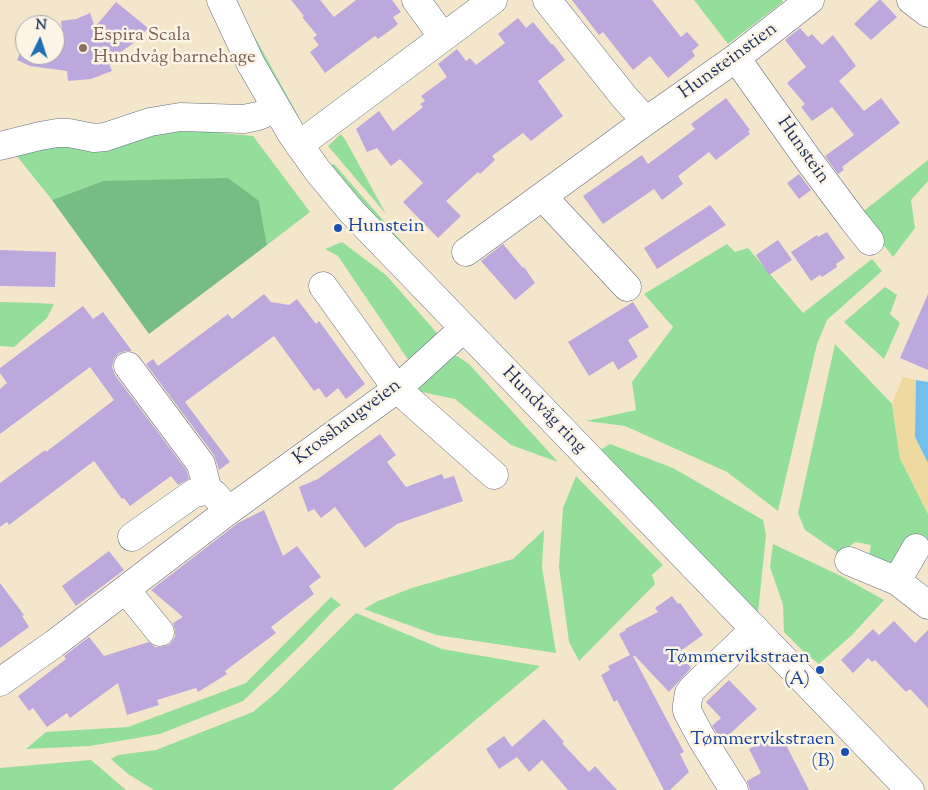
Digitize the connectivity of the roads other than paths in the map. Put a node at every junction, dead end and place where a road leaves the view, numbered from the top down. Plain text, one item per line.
1 (221, 0) edge
2 (416, 0) edge
3 (493, 0) edge
4 (548, 0) edge
5 (810, 0) edge
6 (911, 0) edge
7 (928, 13) edge
8 (443, 37) junction
9 (736, 58) junction
10 (276, 109) junction
11 (646, 121) junction
12 (299, 145) junction
13 (0, 146) edge
14 (542, 197) junction
15 (870, 241) dead end
16 (466, 252) dead end
17 (323, 286) dead end
18 (628, 287) dead end
19 (463, 329) junction
20 (128, 366) dead end
21 (397, 389) junction
22 (494, 475) dead end
23 (208, 491) junction
24 (228, 511) junction
25 (132, 537) dead end
26 (916, 548) dead end
27 (849, 561) dead end
28 (897, 581) junction
29 (126, 590) junction
30 (928, 605) edge
31 (755, 628) junction
32 (160, 632) dead end
33 (0, 682) edge
34 (734, 790) edge
35 (910, 790) edge

1 - 10 street, Hundvåg ring
2 - 8 street
3 - 8 street
4 - 11 street
5 - 9 street, Hunsteinstien
6 - 7 street
8 - 12 street
9 - 11 street, Hunsteinstien
9 - 15 street, Hunstein
10 - 12 street, Hundvåg ring
10 - 13 street
11 - 14 street
12 - 19 street, Hundvåg ring
14 - 16 street
14 - 18 street
17 - 21 street
19 - 21 street, Krosshaugveien
19 - 31 street, Hundvåg ring
20 - 23 street
21 - 22 street
21 - 24 street, Krosshaugveien
23 - 24 street
23 - 25 street
24 - 29 street, Krosshaugveien
26 - 28 street
27 - 28 street
28 - 30 street
29 - 32 street
29 - 33 street, Krosshaugveien
31 - 34 street
31 - 35 street, Hundvåg ring

